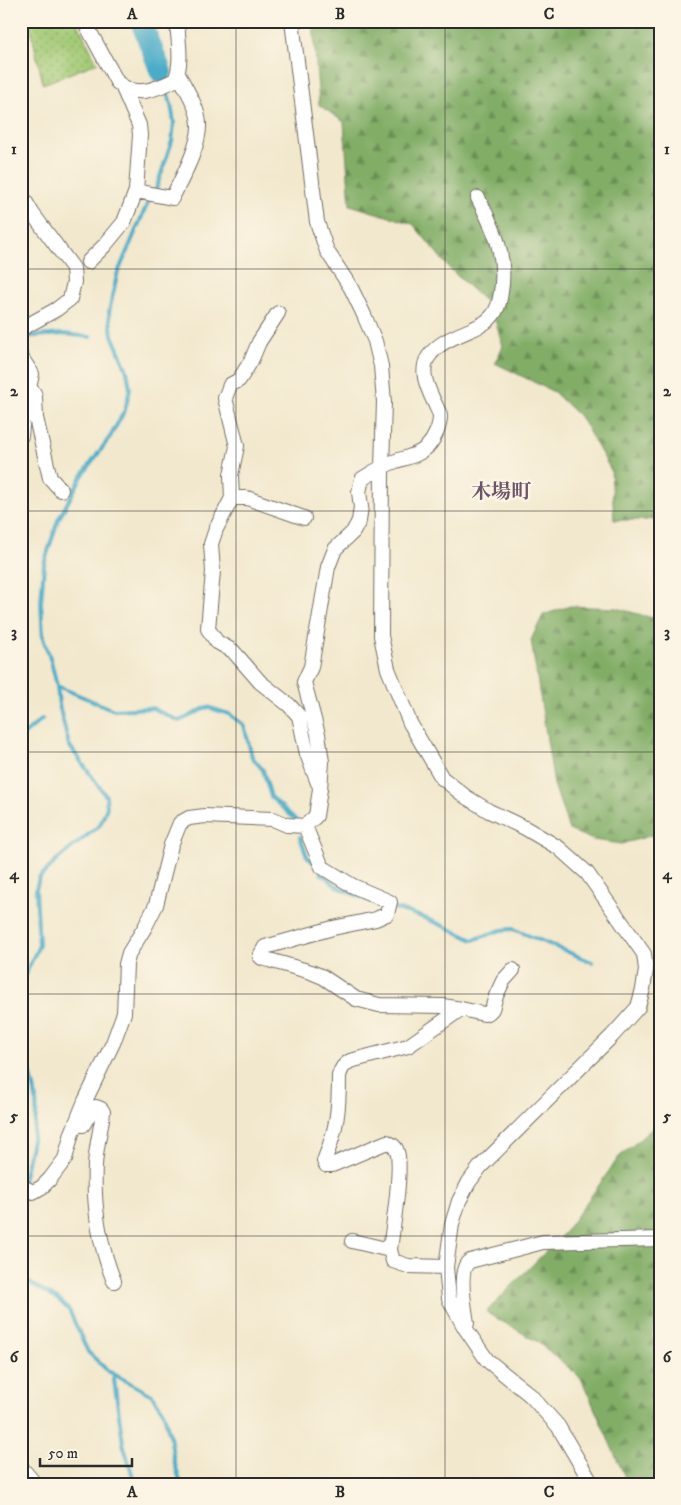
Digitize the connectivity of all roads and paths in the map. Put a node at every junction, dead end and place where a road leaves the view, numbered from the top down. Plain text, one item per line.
1 (84, 21) edge
2 (177, 21) edge
3 (292, 21) edge
4 (176, 77) junction
5 (123, 88) junction
6 (136, 191) junction
7 (21, 194) edge
8 (478, 198) dead end
9 (88, 262) dead end
10 (278, 313) dead end
11 (21, 329) edge
12 (21, 357) edge
13 (30, 389) junction
14 (21, 436) edge
15 (382, 467) junction
16 (61, 490) dead end
17 (232, 498) junction
18 (304, 518) dead end
19 (320, 789) junction
20 (305, 826) junction
21 (513, 970) dead end
22 (461, 1009) junction
23 (65, 1159) junction
24 (27, 1189) edge
25 (660, 1239) edge
26 (352, 1242) dead end
27 (390, 1250) junction
28 (446, 1267) junction
29 (114, 1281) dead end
30 (466, 1328) junction
31 (21, 1467) edge
32 (35, 1484) edge
33 (592, 1484) edge

1 - 5 street
2 - 4 street
3 - 15 street
4 - 5 street
4 - 6 street
5 - 6 street
6 - 9 street
7 - 11 street
8 - 15 street
10 - 17 street
12 - 13 street
13 - 14 street
13 - 16 street
15 - 19 street
15 - 28 street
17 - 18 street
17 - 19 street
19 - 20 street
20 - 22 street
20 - 23 street
21 - 22 street
22 - 27 street
23 - 24 street
23 - 29 street
25 - 30 street
26 - 27 street
27 - 28 street
28 - 30 street
30 - 33 street
31 - 32 street

